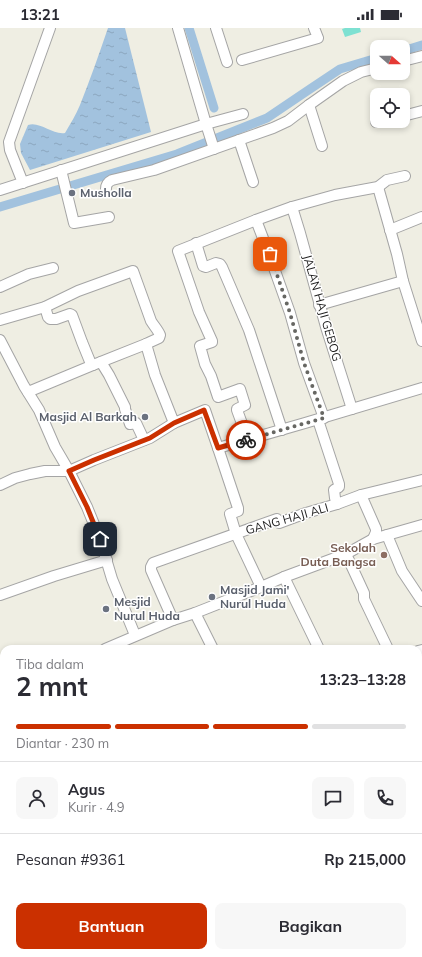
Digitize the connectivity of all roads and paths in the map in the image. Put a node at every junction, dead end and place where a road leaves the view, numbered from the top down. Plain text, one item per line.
1 (50, 28) edge
2 (178, 28) edge
3 (216, 28) edge
4 (314, 28) edge
5 (422, 56) edge
6 (410, 59) edge
7 (242, 60) dead end
8 (227, 62) dead end
9 (370, 70) edge
10 (309, 105) junction
11 (422, 111) edge
12 (243, 114) dead end
13 (410, 114) edge
14 (206, 126) junction
15 (239, 140) junction
16 (213, 145) junction
17 (322, 146) dead end
18 (62, 172) junction
19 (405, 176) dead end
20 (253, 182) dead end
21 (23, 183) junction
22 (378, 187) junction
23 (106, 189) dead end
24 (0, 190) edge
25 (292, 208) junction
26 (109, 217) dead end
27 (422, 217) edge
28 (256, 220) junction
29 (390, 230) junction
30 (196, 243) junction
31 (53, 268) dead end
32 (403, 281) junction
33 (0, 288) edge
34 (320, 305) junction
35 (44, 307) junction
36 (0, 320) edge
37 (0, 340) edge
38 (422, 340) edge
39 (146, 344) junction
40 (97, 363) junction
41 (422, 388) edge
42 (28, 392) junction
43 (352, 409) junction
44 (321, 419) junction
45 (174, 423) junction
46 (282, 430) junction
47 (144, 440) junction
48 (248, 440) junction
49 (218, 448) junction
50 (69, 471) junction
51 (422, 480) edge
52 (0, 486) edge
53 (361, 495) junction
54 (337, 504) junction
55 (422, 525) edge
56 (236, 534) junction
57 (387, 535) junction
58 (373, 539) junction
59 (346, 554) junction
60 (106, 560) junction
61 (284, 577) junction
62 (261, 587) junction
63 (0, 596) edge
64 (422, 601) edge
65 (195, 613) junction
66 (173, 620) junction
67 (135, 636) junction
68 (114, 645) edge
69 (211, 645) edge
70 (317, 645) edge
71 (386, 645) edge

1 - 21 street
2 - 14 street
3 - 8 street
4 - 7 street
5 - 6 street
9 - 10 street
10 - 15 street
10 - 17 street
11 - 13 street
12 - 14 street
14 - 16 street
14 - 18 street
15 - 16 street
15 - 20 street
16 - 23 street
18 - 21 street
18 - 26 street
19 - 22 street
21 - 24 street
22 - 25 street
22 - 29 street
25 - 28 street
25 - 34 street, JALAN HAJI GEBOG
27 - 29 street
28 - 30 street
28 - 44 street
29 - 32 street
30 - 46 street
30 - 48 street
31 - 33 street
32 - 34 street
32 - 38 street
34 - 43 street, JALAN HAJI GEBOG
35 - 36 street
35 - 39 street
35 - 40 street
37 - 42 street
39 - 40 street
39 - 45 street
40 - 42 street
40 - 47 street
41 - 43 street
42 - 50 street
43 - 44 street
44 - 46 street
44 - 54 street
45 - 47 street
45 - 49 street
46 - 48 street
47 - 50 street
48 - 49 street
49 - 56 street
50 - 52 street
50 - 60 street
51 - 53 street, GANG HAJI ALI
53 - 54 street, GANG HAJI ALI
53 - 58 street
54 - 56 street, GANG HAJI ALI
55 - 57 street
56 - 62 street
56 - 66 street, GANG HAJI ALI
57 - 58 street
57 - 64 street
58 - 59 street
59 - 61 street
59 - 71 street
60 - 63 street
60 - 67 street
61 - 62 street
61 - 70 street
62 - 65 street
65 - 66 street
65 - 69 street
66 - 67 street
67 - 68 street

